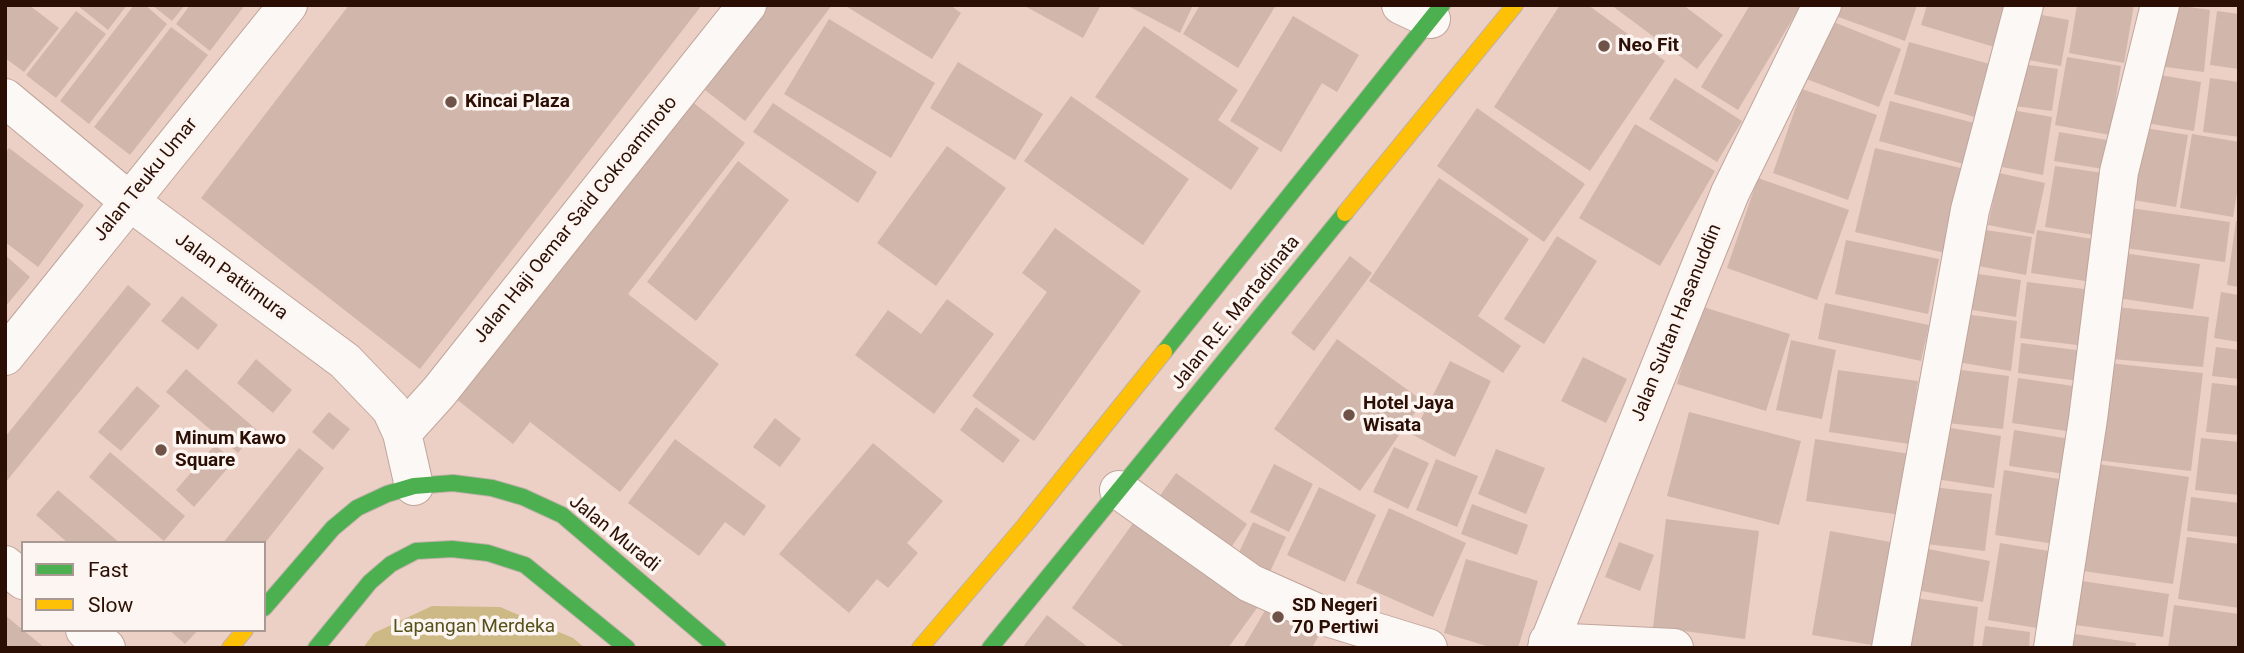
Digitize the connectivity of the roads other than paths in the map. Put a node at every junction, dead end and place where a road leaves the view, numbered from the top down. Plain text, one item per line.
1 (288, 5) edge
2 (747, 5) edge
3 (1515, 5) edge
4 (1822, 5) edge
5 (2024, 5) edge
6 (2160, 5) edge
7 (1425, 10) edge
8 (5, 98) edge
9 (129, 201) junction
10 (5, 356) edge
11 (402, 433) junction
12 (414, 486) junction
13 (1119, 490) junction
14 (5, 565) edge
15 (21, 578) edge
16 (266, 606) edge
17 (87, 632) edge
18 (243, 632) edge
19 (1547, 645) edge
20 (106, 648) edge
21 (230, 648) edge
22 (316, 648) edge
23 (627, 648) edge
24 (718, 648) edge
25 (920, 648) edge
26 (990, 648) edge
27 (1428, 648) edge
28 (1674, 648) edge
29 (1891, 648) edge
30 (2053, 648) edge

1 - 9 street, Jalan Teuku Umar
2 - 11 street, Jalan Haji Oemar Said Cokroaminoto
3 - 13 highway, Jalan R.E. Martadinata
4 - 19 street, Jalan Sultan Hasanuddin
5 - 29 street
6 - 30 street
7 - 25 highway, Jalan R.E. Martadinata
8 - 9 street, Jalan Pattimura
9 - 10 street, Jalan Teuku Umar
9 - 11 street, Jalan Pattimura
11 - 12 street, Jalan Pattimura
12 - 16 highway, Jalan Muradi
12 - 24 highway, Jalan Muradi
13 - 26 highway, Jalan R.E. Martadinata
13 - 27 street
14 - 15 street
17 - 20 street
18 - 21 highway
19 - 28 street
22 - 23 highway

